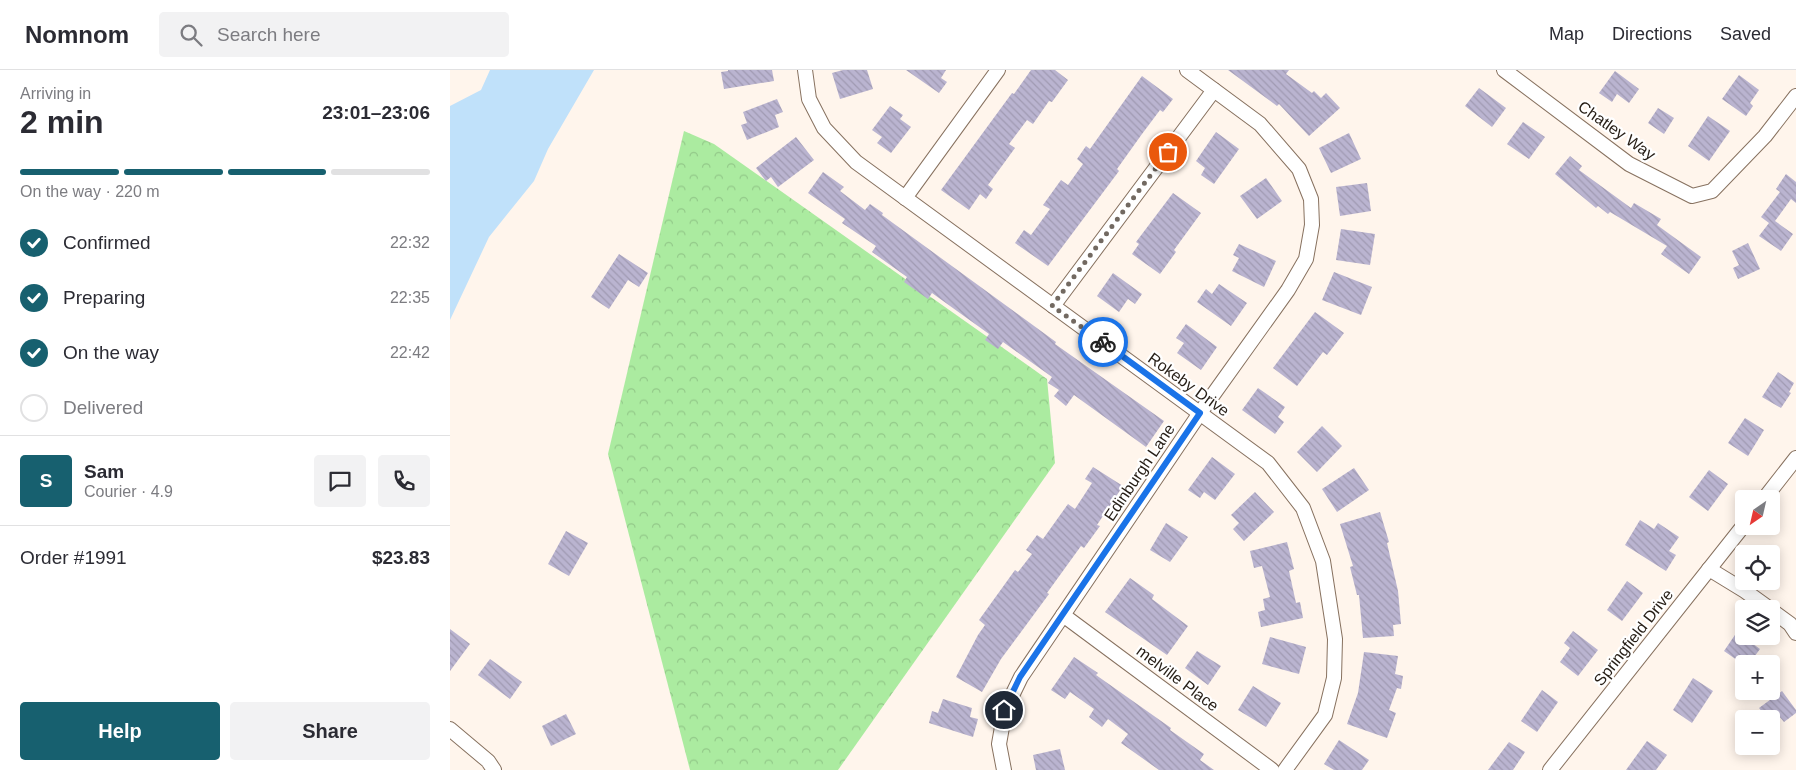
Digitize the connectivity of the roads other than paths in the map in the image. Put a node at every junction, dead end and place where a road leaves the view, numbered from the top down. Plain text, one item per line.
1 (805, 70) edge
2 (998, 70) edge
3 (1186, 70) edge
4 (1504, 70) edge
5 (1214, 90) junction
6 (1796, 96) edge
7 (904, 198) junction
8 (1052, 306) junction
9 (1200, 413) junction
10 (1796, 458) edge
11 (1771, 490) edge
12 (1736, 535) edge
13 (1709, 569) junction
14 (1759, 600) edge
15 (1062, 615) junction
16 (1780, 616) edge
17 (1796, 633) edge
18 (450, 729) edge
19 (494, 770) edge
20 (1004, 770) edge
21 (1272, 770) edge
22 (1284, 770) edge
23 (1550, 770) edge

1 - 7 street, Rokeby Drive
2 - 7 street
3 - 5 street, Edinburgh Lane
4 - 6 street, Chatley Way
5 - 8 street
5 - 9 street, Edinburgh Lane
7 - 8 street, Rokeby Drive
8 - 9 street, Rokeby Drive
9 - 15 street, Edinburgh Lane
9 - 22 street, Rokeby Drive
10 - 11 street
12 - 13 street, Springfield Drive
13 - 14 street
13 - 23 street, Springfield Drive
15 - 20 street, Edinburgh Lane
15 - 21 street, melville Place
16 - 17 street
18 - 19 street

